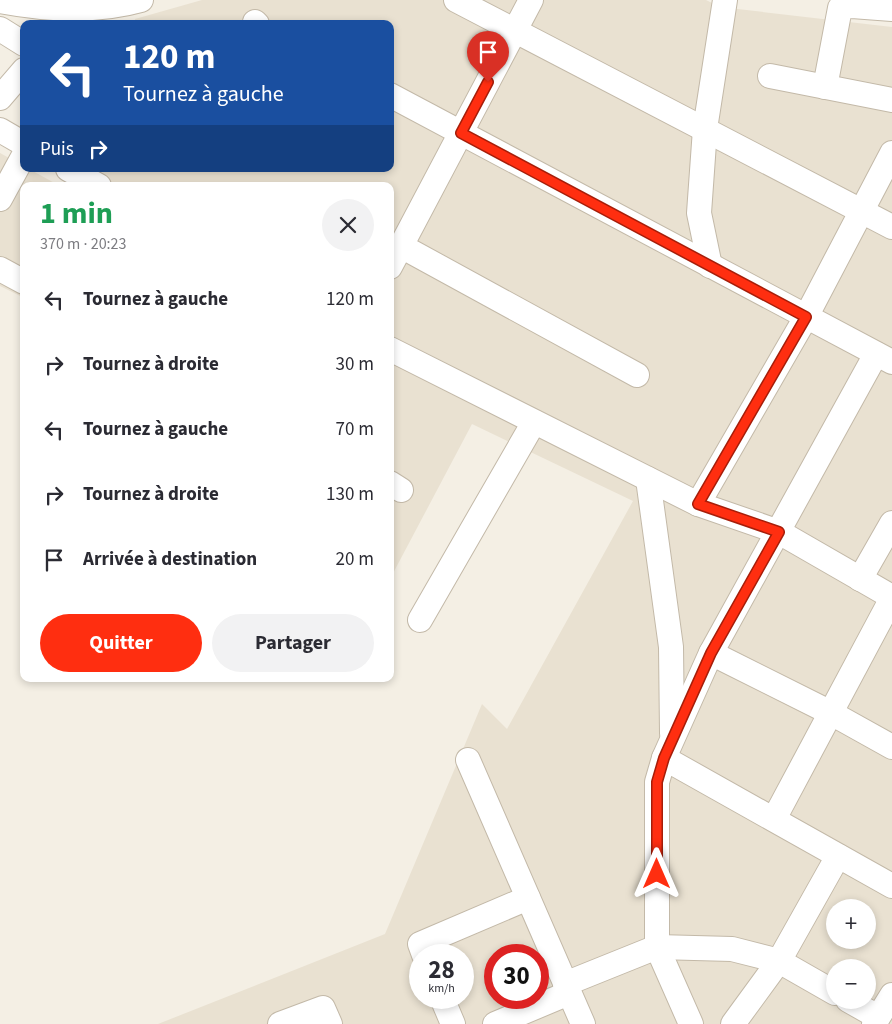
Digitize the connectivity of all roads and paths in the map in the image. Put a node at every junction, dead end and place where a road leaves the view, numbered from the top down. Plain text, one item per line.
1 (142, 0) edge
2 (456, 0) edge
3 (531, 0) edge
4 (725, 0) edge
5 (0, 1) edge
6 (892, 9) edge
7 (0, 29) edge
8 (515, 31) junction
9 (20, 42) edge
10 (20, 75) edge
11 (770, 76) dead end
12 (825, 87) junction
13 (394, 97) edge
14 (0, 98) edge
15 (892, 100) edge
16 (705, 129) junction
17 (0, 130) edge
18 (461, 133) junction
19 (20, 142) edge
20 (892, 153) edge
21 (20, 162) edge
22 (73, 172) edge
23 (92, 182) edge
24 (0, 199) edge
25 (860, 211) junction
26 (892, 227) edge
27 (394, 253) edge
28 (710, 266) junction
29 (0, 269) edge
30 (20, 280) edge
31 (806, 317) junction
32 (394, 351) edge
33 (884, 358) edge
34 (637, 375) dead end
35 (534, 422) junction
36 (648, 479) junction
37 (698, 504) junction
38 (892, 524) edge
39 (779, 532) junction
40 (860, 579) junction
41 (892, 598) edge
42 (420, 620) dead end
43 (711, 653) junction
44 (831, 713) junction
45 (892, 747) edge
46 (668, 749) junction
47 (468, 760) dead end
48 (774, 819) junction
49 (838, 856) junction
50 (892, 886) edge
51 (528, 898) junction
52 (420, 944) edge
53 (657, 948) junction
54 (779, 961) junction
55 (567, 988) junction
56 (826, 988) edge
57 (892, 995) edge
58 (447, 1009) edge
59 (860, 1009) edge
60 (876, 1021) edge
61 (280, 1024) edge
62 (330, 1024) edge
63 (453, 1024) edge
64 (495, 1024) edge
65 (583, 1024) edge
66 (691, 1024) edge
67 (733, 1024) edge

1 - 5 street
2 - 8 street
3 - 8 street
4 - 16 street
6 - 12 street
7 - 9 street
8 - 16 street
8 - 18 street
10 - 14 street
11 - 12 street
12 - 15 street
13 - 18 street
16 - 25 street
16 - 28 street
17 - 19 street
18 - 27 street
18 - 28 street
20 - 25 street
21 - 24 street
22 - 23 street
25 - 26 street
25 - 31 street
27 - 34 street
28 - 31 street
29 - 30 street
31 - 33 street
31 - 37 street
32 - 35 street
33 - 39 street
35 - 36 street
35 - 42 street
36 - 37 street
36 - 46 street
37 - 39 street
38 - 40 street
39 - 40 street
39 - 43 street
40 - 41 street
41 - 44 street
43 - 44 street
43 - 46 street
44 - 45 street
44 - 48 street
46 - 48 street
46 - 53 street
47 - 51 street
48 - 49 street
49 - 50 street
49 - 54 street
51 - 52 street
51 - 55 street
53 - 54 street
53 - 55 street
53 - 66 street
54 - 56 street
54 - 67 street
55 - 64 street
55 - 65 street
57 - 60 street
58 - 63 street
59 - 60 street
61 - 62 street

